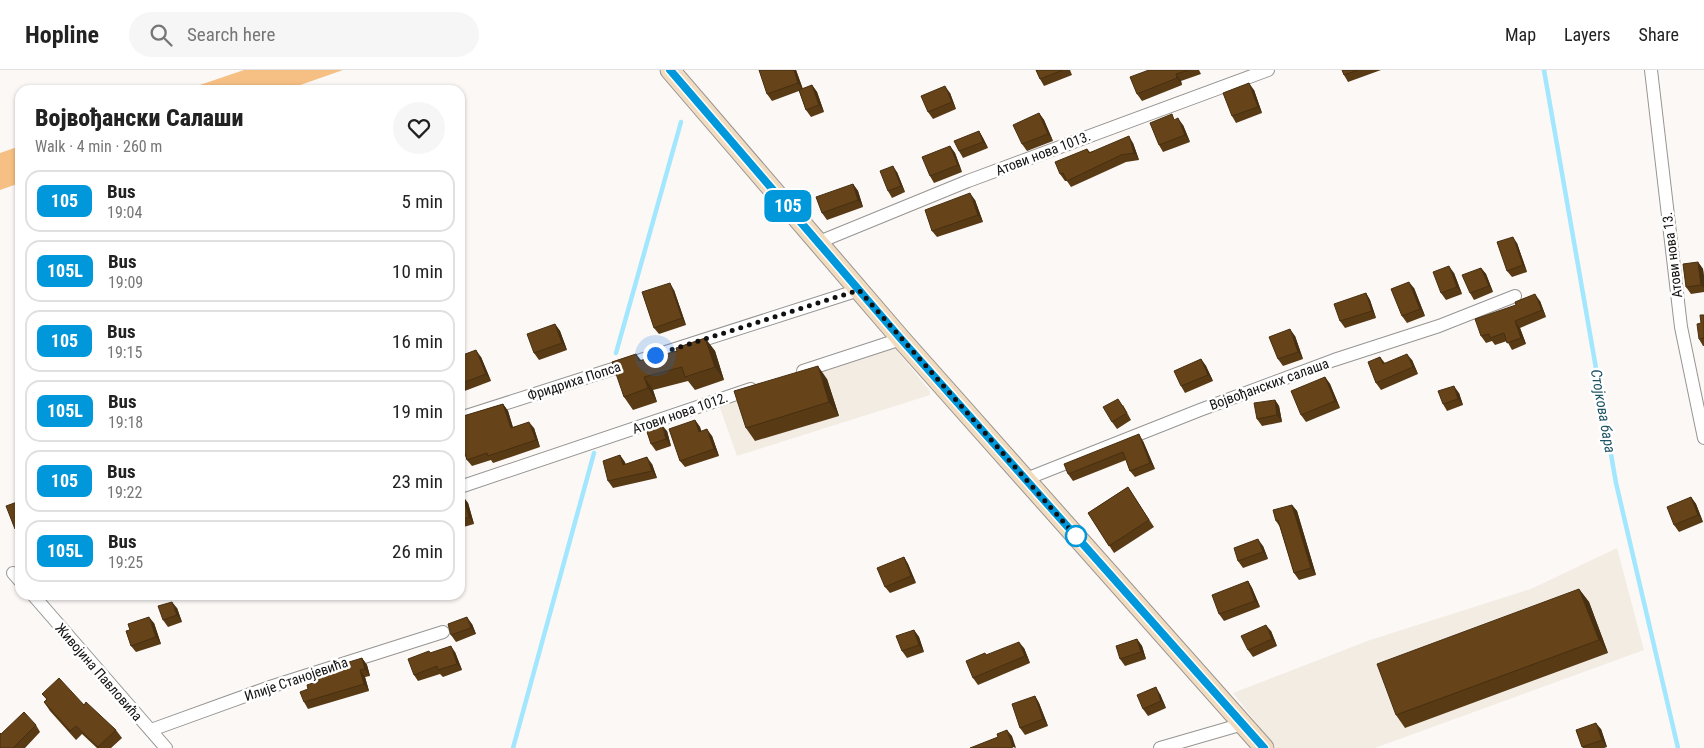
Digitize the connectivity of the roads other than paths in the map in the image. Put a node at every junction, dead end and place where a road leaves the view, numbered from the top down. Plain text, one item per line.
1 (670, 70) edge
2 (1268, 70) edge
3 (1651, 70) edge
4 (819, 242) junction
5 (859, 290) junction
6 (1515, 296) dead end
7 (901, 339) junction
8 (790, 376) edge
9 (762, 385) edge
10 (465, 416) edge
11 (1704, 438) edge
12 (1026, 479) junction
13 (465, 485) edge
14 (36, 600) edge
15 (443, 632) dead end
16 (1243, 724) junction
17 (151, 730) junction
18 (166, 748) edge
19 (1160, 748) edge
20 (1264, 748) edge

1 - 4 street
2 - 4 street, Атови нова 1013.
3 - 11 street, Атови нова 13.
4 - 5 street
5 - 7 street
5 - 10 street, Фридриха Попса
6 - 12 street, Војвођанских салаша
7 - 8 street
7 - 12 street
9 - 13 street, Атови нова 1012.
12 - 16 street
14 - 17 street, Живојина Павловића
15 - 17 street, Илије Станојевића
16 - 19 street
16 - 20 street
17 - 18 street, Живојина Павловића

